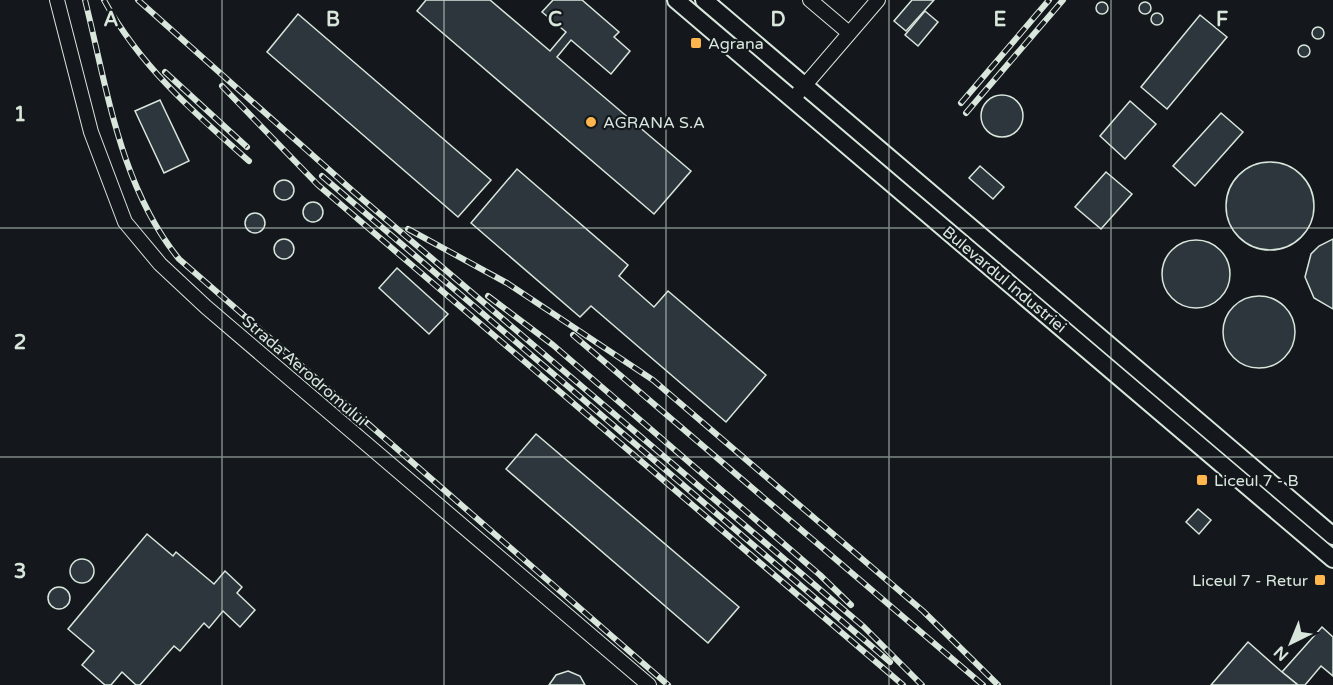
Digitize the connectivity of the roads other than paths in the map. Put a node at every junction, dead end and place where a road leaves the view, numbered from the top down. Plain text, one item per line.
1 (57, 0) edge
2 (676, 0) edge
3 (704, 0) edge
4 (810, 0) edge
5 (878, 0) edge
6 (849, 33) junction
7 (804, 86) junction
8 (793, 99) junction
9 (1333, 536) edge
10 (1333, 559) edge
11 (649, 685) edge

1 - 11 street, Strada Aerodromului
2 - 8 main road, Bulevardul Industriei
3 - 7 main road, Bulevardul Industriei
4 - 6 street
5 - 6 street
6 - 7 street
7 - 8 street
7 - 9 main road, Bulevardul Industriei
8 - 10 main road, Bulevardul Industriei

